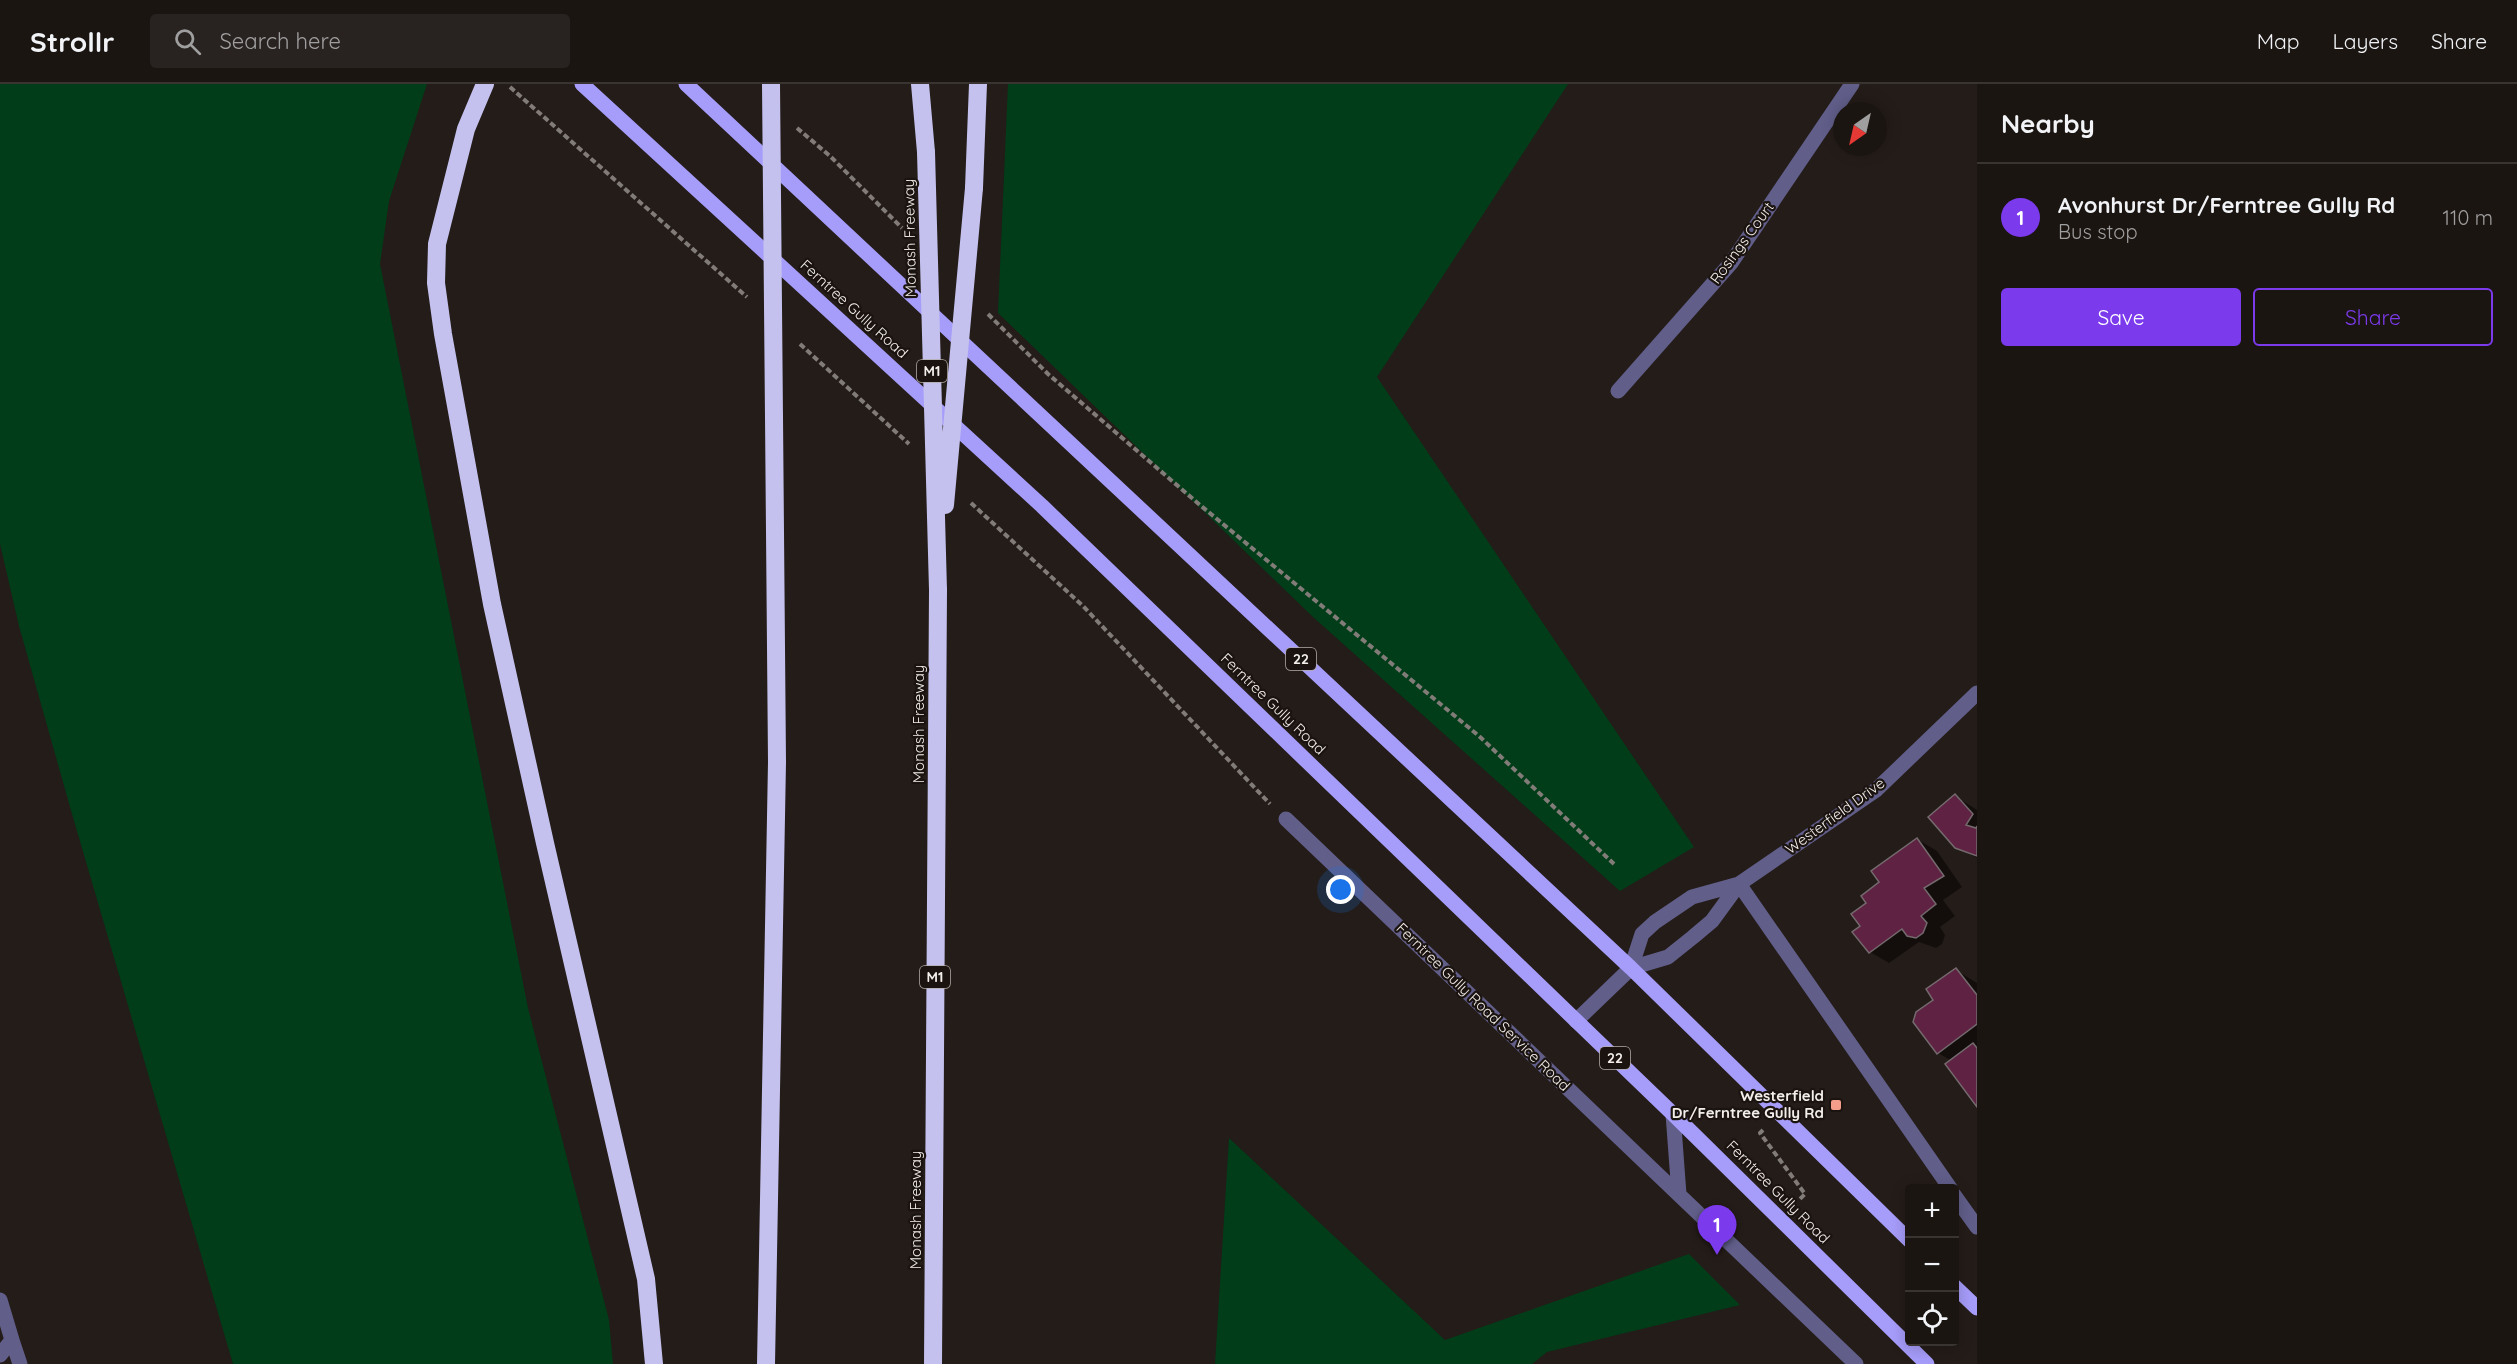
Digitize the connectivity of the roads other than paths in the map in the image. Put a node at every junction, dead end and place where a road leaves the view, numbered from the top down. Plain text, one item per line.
1 (484, 84) edge
2 (582, 84) edge
3 (686, 84) edge
4 (771, 84) edge
5 (920, 84) edge
6 (978, 84) edge
7 (1852, 84) edge
8 (1618, 391) dead end
9 (938, 590) junction
10 (1977, 693) edge
11 (1286, 819) dead end
12 (1739, 884) junction
13 (1631, 968) junction
14 (1576, 1021) junction
15 (1673, 1114) junction
16 (1947, 1184) edge
17 (1679, 1194) junction
18 (1959, 1202) edge
19 (1977, 1227) edge
20 (1907, 1238) edge
21 (1959, 1291) edge
22 (0, 1300) edge
23 (1977, 1308) edge
24 (12, 1340) junction
25 (0, 1355) edge
26 (20, 1364) edge
27 (654, 1364) edge
28 (766, 1364) edge
29 (933, 1364) edge
30 (1856, 1364) edge
31 (1927, 1364) edge

1 - 27 highway
2 - 14 main road, Ferntree Gully Road / 22
3 - 13 main road, 22
4 - 28 highway, bridge
5 - 9 highway, Monash Freeway / M1, bridge
6 - 9 highway, bridge
7 - 8 street, Rosings Court
9 - 29 highway, Monash Freeway / M1
10 - 12 street, Westerfield Drive
11 - 17 street, Ferntree Gully Road Service Road
12 - 13 street, Westerfield Drive
12 - 13 street, Westerfield Drive
12 - 16 street
13 - 14 street, Westerfield Drive
13 - 20 main road, 22
14 - 15 main road, Ferntree Gully Road / 22
15 - 17 street
15 - 31 main road, Ferntree Gully Road / 22
17 - 30 street, Ferntree Gully Road Service Road
18 - 19 street
21 - 23 main road
22 - 24 street
24 - 25 street
24 - 26 street

